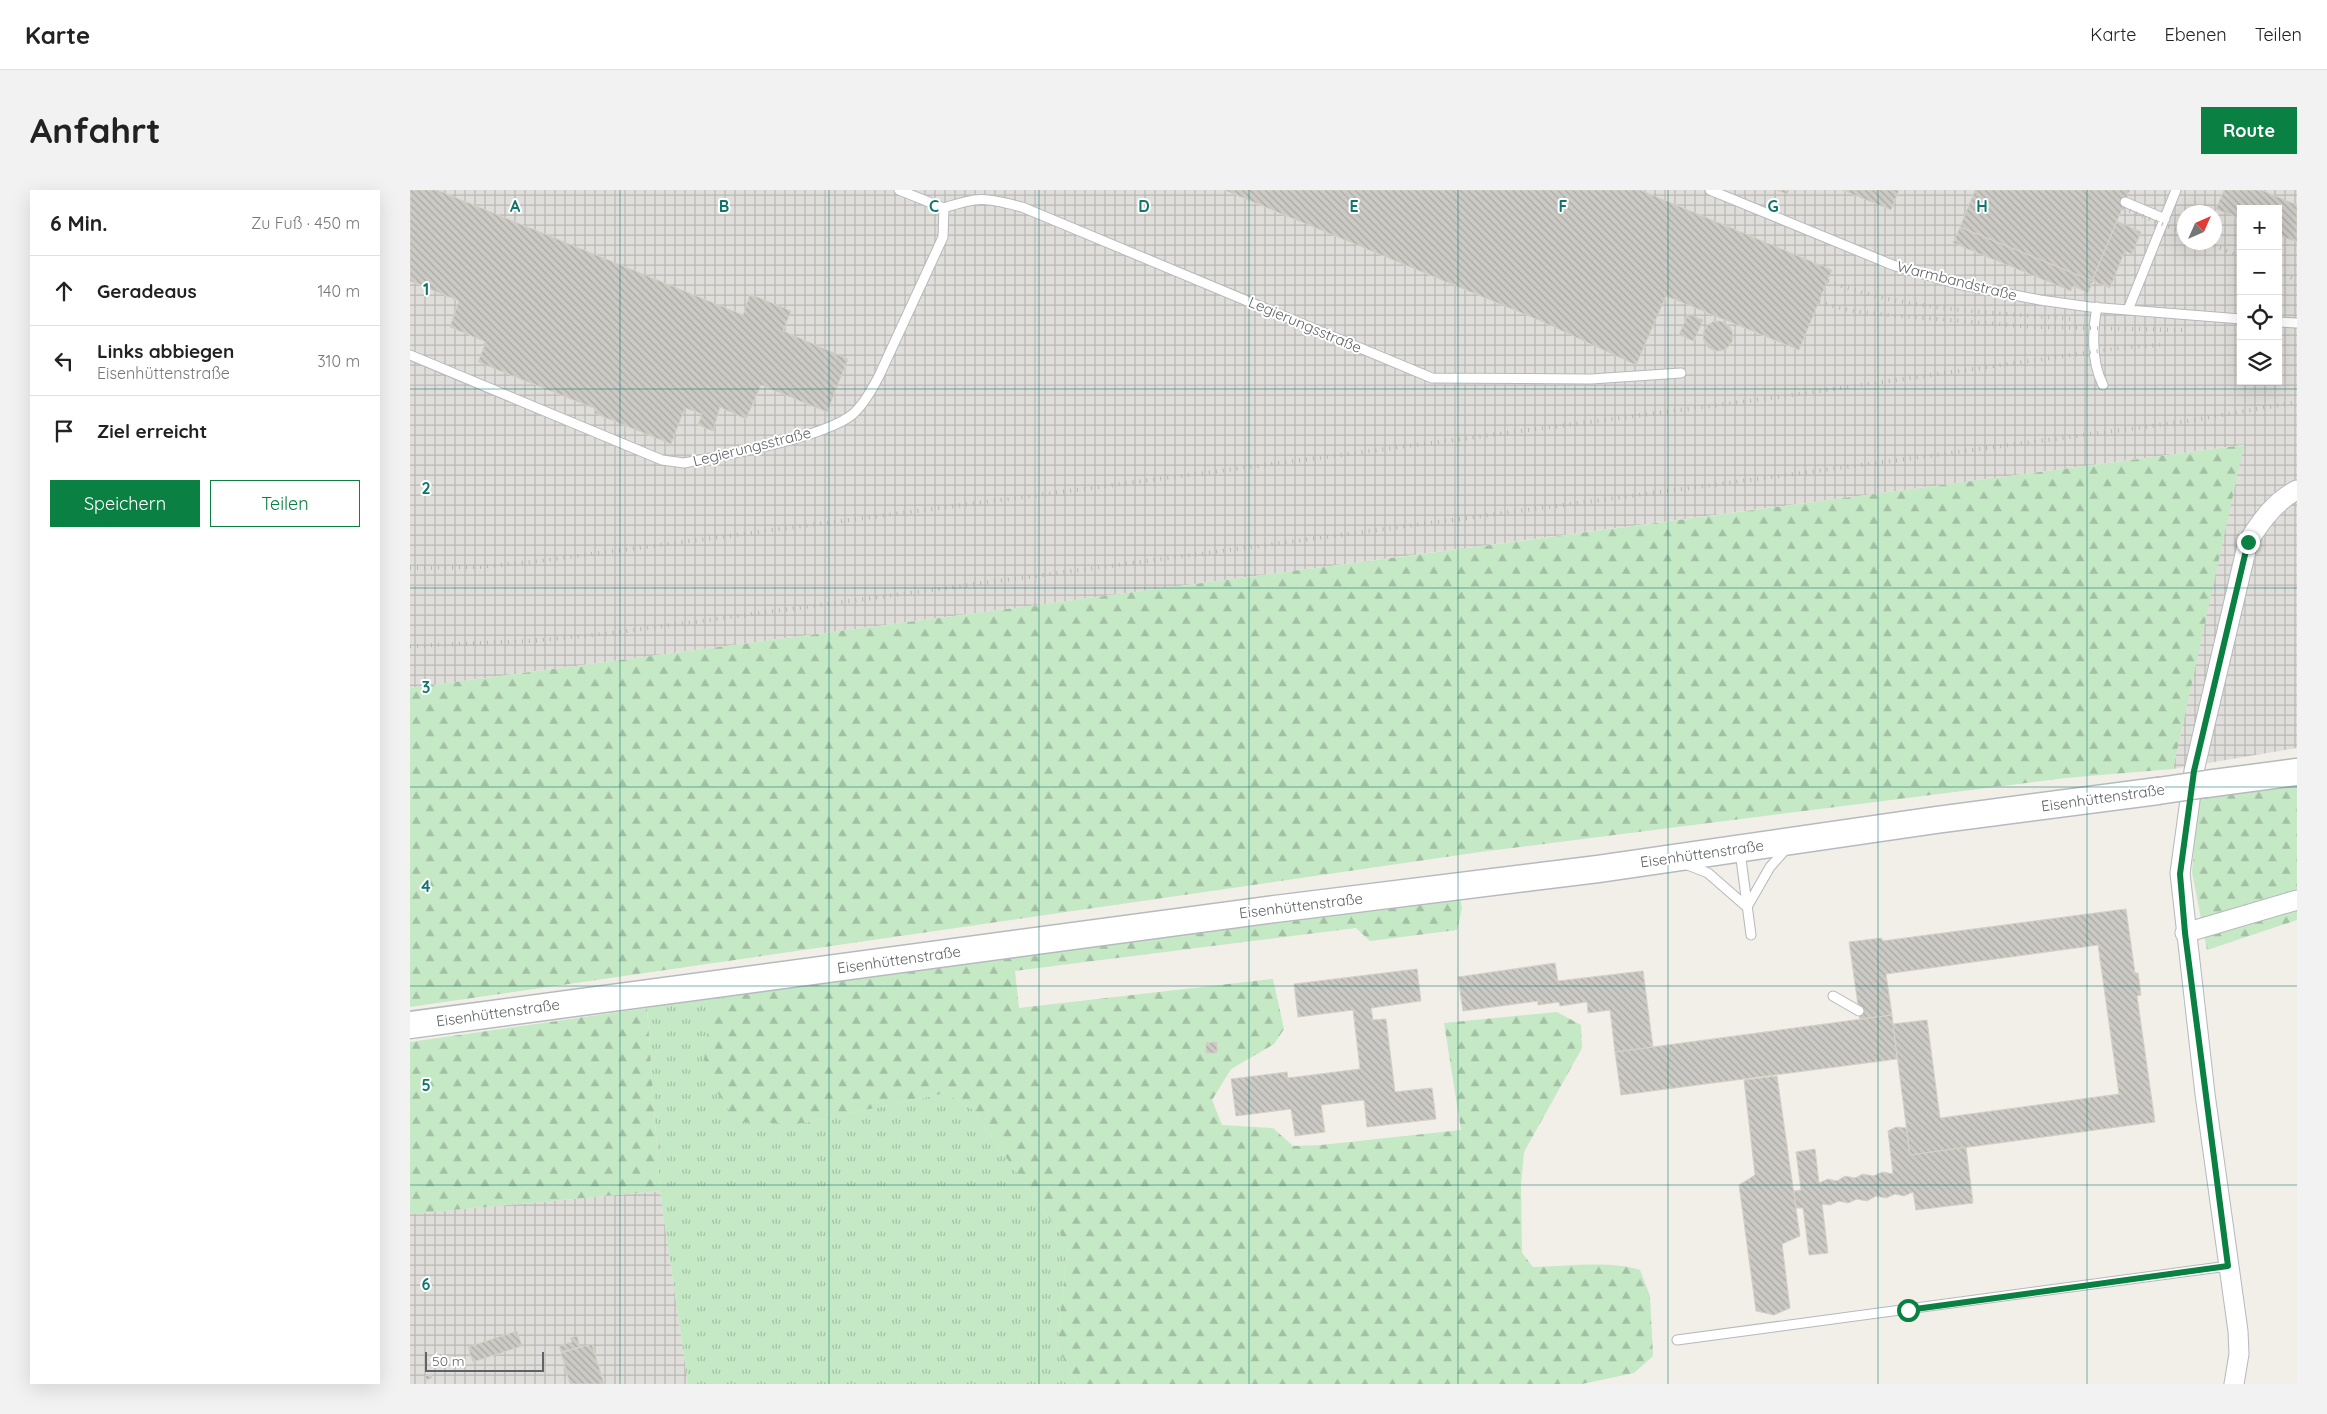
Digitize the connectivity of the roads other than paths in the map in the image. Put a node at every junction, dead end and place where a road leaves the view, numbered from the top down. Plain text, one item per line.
1 (899, 190) edge
2 (1710, 190) edge
3 (2176, 190) edge
4 (2125, 202) dead end
5 (944, 208) junction
6 (2165, 219) junction
7 (2097, 307) junction
8 (2128, 310) junction
9 (2237, 319) edge
10 (2282, 322) edge
11 (2297, 323) edge
12 (410, 354) edge
13 (1681, 373) dead end
14 (2103, 385) dead end
15 (2297, 490) edge
16 (2297, 772) edge
17 (1796, 841) junction
18 (1739, 848) junction
19 (1670, 858) junction
20 (2297, 900) edge
21 (1747, 907) junction
22 (2185, 933) junction
23 (1751, 935) dead end
24 (1833, 996) dead end
25 (1859, 1012) dead end
26 (410, 1025) edge
27 (2228, 1266) junction
28 (1677, 1340) dead end
29 (2234, 1384) edge

1 - 5 lane
2 - 7 lane, Warmbandstraße
3 - 6 lane
4 - 6 lane
5 - 12 lane, Legierungsstraße
5 - 13 lane, Legierungsstraße
6 - 8 lane
7 - 8 lane, Warmbandstraße
7 - 14 lane
8 - 9 lane, Warmbandstraße
10 - 11 lane
15 - 22 street
16 - 17 street, Eisenhüttenstraße, bridge
17 - 18 street, Eisenhüttenstraße
17 - 21 lane
18 - 19 street, Eisenhüttenstraße
18 - 21 lane
19 - 21 lane
19 - 26 street, Eisenhüttenstraße
20 - 22 street
21 - 23 lane
22 - 27 street
24 - 25 lane
27 - 28 lane
27 - 29 street

